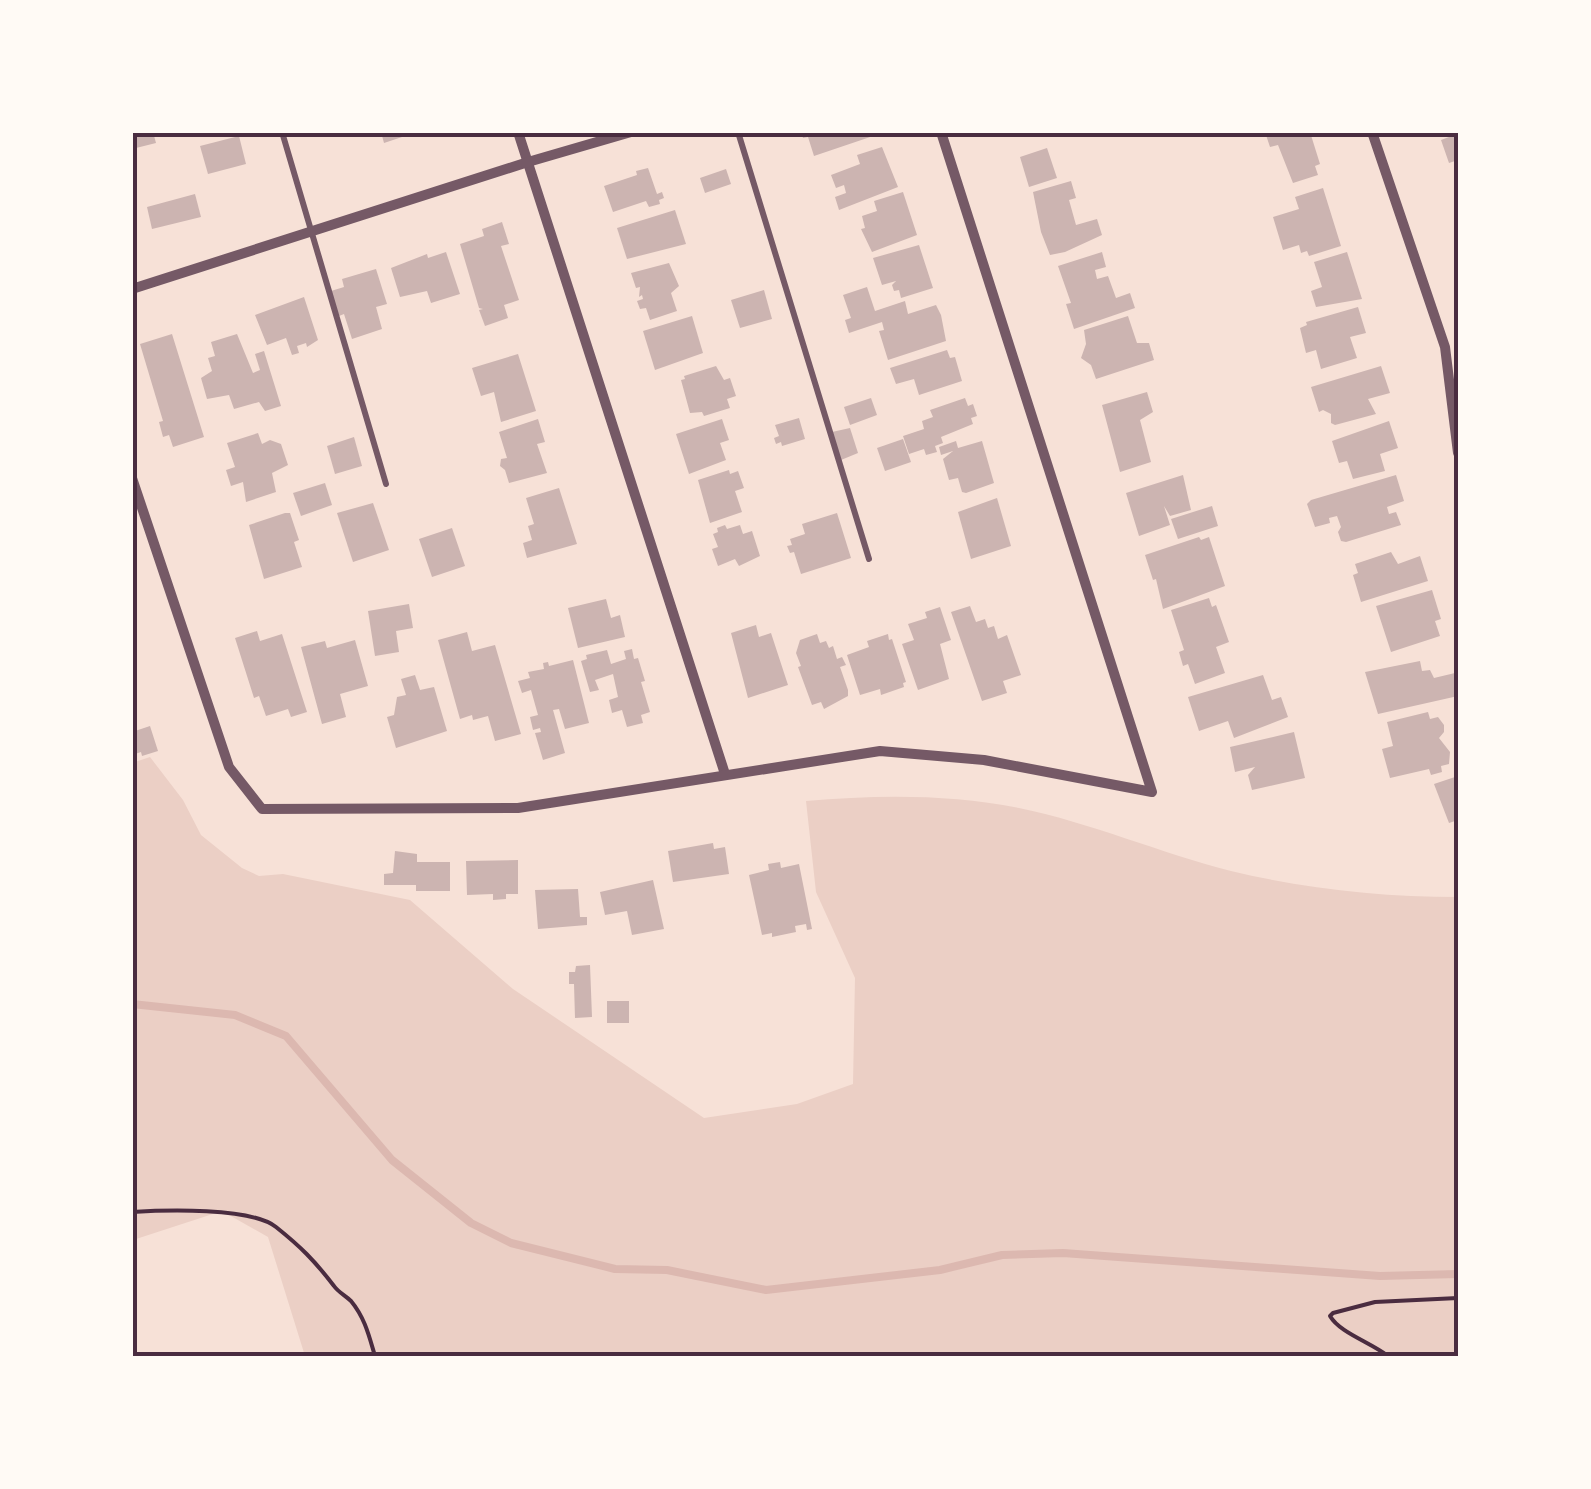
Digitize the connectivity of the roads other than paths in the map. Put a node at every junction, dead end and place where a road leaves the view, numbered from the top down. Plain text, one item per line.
1 (282, 132) edge
2 (518, 132) edge
3 (631, 132) edge
4 (738, 132) edge
5 (941, 132) edge
6 (1372, 132) edge
7 (528, 162) junction
8 (310, 233) junction
9 (132, 290) edge
10 (1458, 453) edge
11 (132, 478) edge
12 (386, 484) dead end
13 (869, 559) dead end
14 (725, 774) junction

1 - 8 lane
2 - 7 street
3 - 7 street
4 - 13 lane
5 - 14 street
6 - 10 street
7 - 8 street
7 - 14 street
8 - 9 street
8 - 12 lane
11 - 14 street

